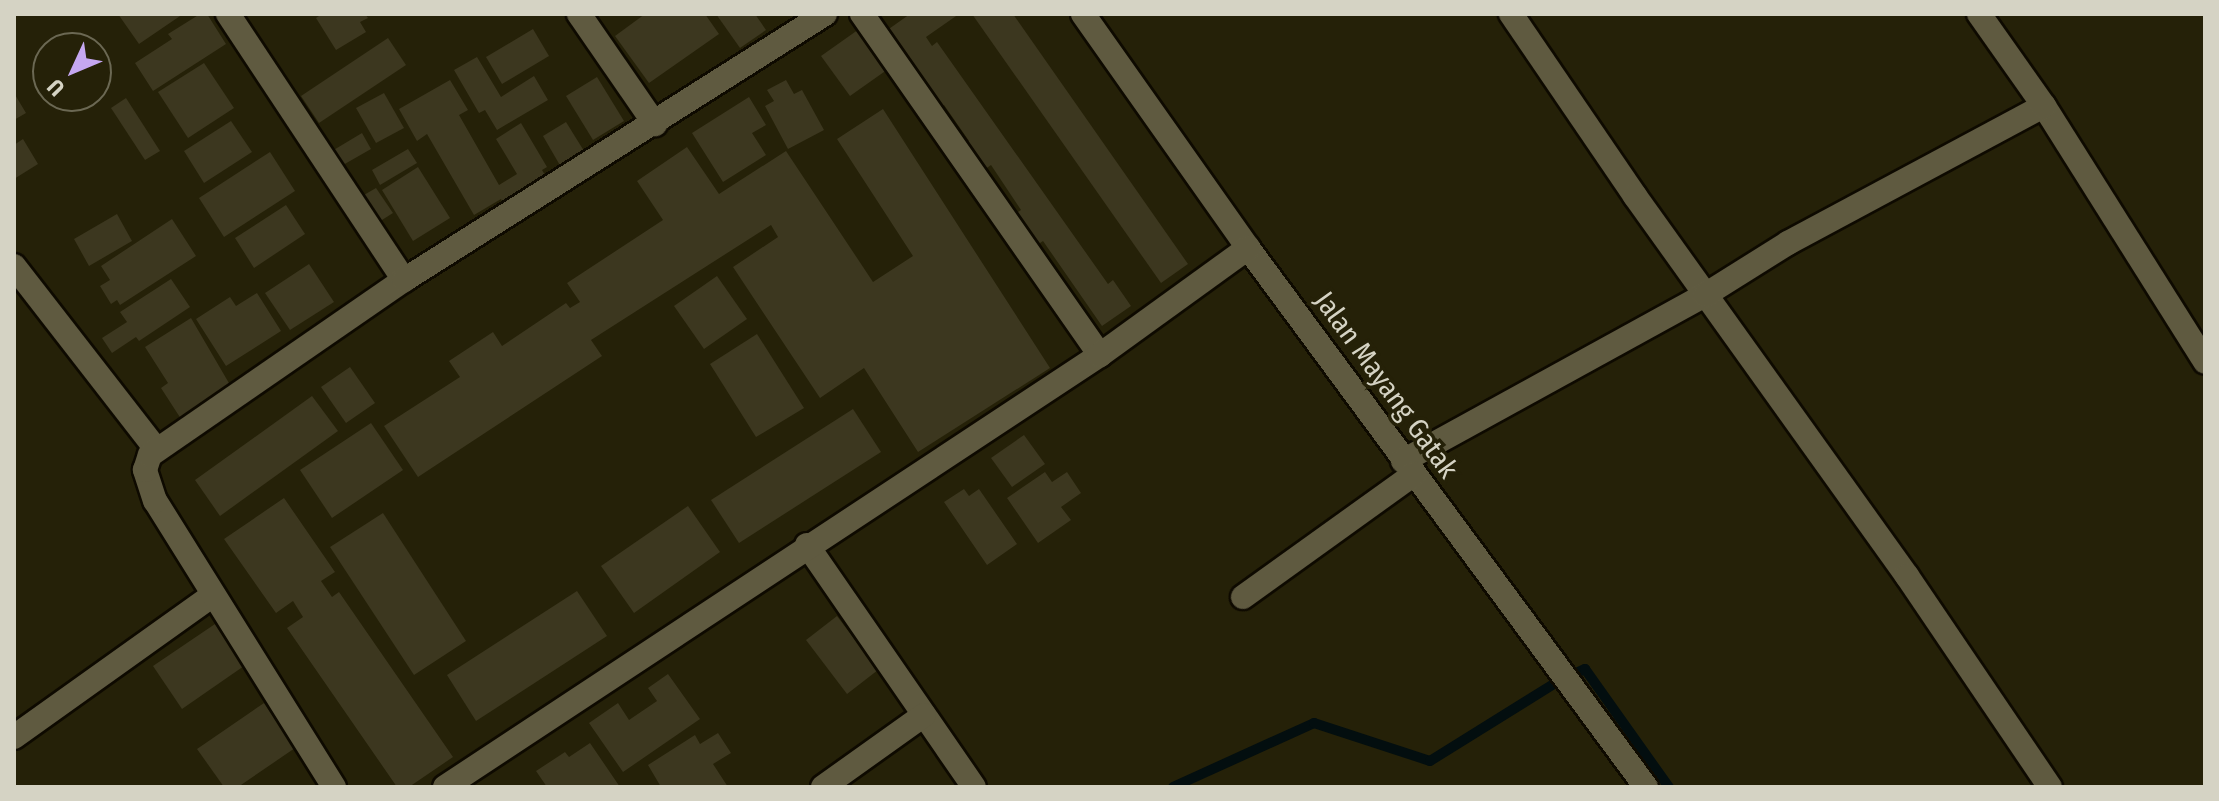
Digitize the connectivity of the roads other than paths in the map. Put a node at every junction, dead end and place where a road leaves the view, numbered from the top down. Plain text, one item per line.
1 (228, 14) edge
2 (579, 14) edge
3 (825, 14) edge
4 (862, 14) edge
5 (1083, 14) edge
6 (1511, 14) edge
7 (1979, 14) edge
8 (2044, 106) junction
9 (655, 124) junction
10 (1248, 248) junction
11 (14, 266) edge
12 (404, 280) junction
13 (1705, 295) junction
14 (1100, 355) junction
15 (2205, 362) edge
16 (155, 448) junction
17 (1409, 467) junction
18 (807, 545) junction
19 (213, 595) junction
20 (1243, 597) dead end
21 (924, 715) junction
22 (14, 737) edge
23 (334, 787) edge
24 (445, 787) edge
25 (823, 787) edge
26 (974, 787) edge
27 (1646, 787) edge
28 (2050, 787) edge

1 - 12 street
2 - 9 street
3 - 9 street
4 - 14 street
5 - 10 street, Jalan Mayang Gatak
6 - 13 street
7 - 8 street
8 - 13 street
8 - 15 street
9 - 12 street
10 - 14 street
10 - 17 street, Jalan Mayang Gatak
11 - 16 street
12 - 16 street
13 - 17 street
13 - 28 street
14 - 18 street
16 - 19 street
17 - 20 street
17 - 27 street, Jalan Mayang Gatak
18 - 21 street
18 - 24 street
19 - 22 street
19 - 23 street
21 - 25 street
21 - 26 street

